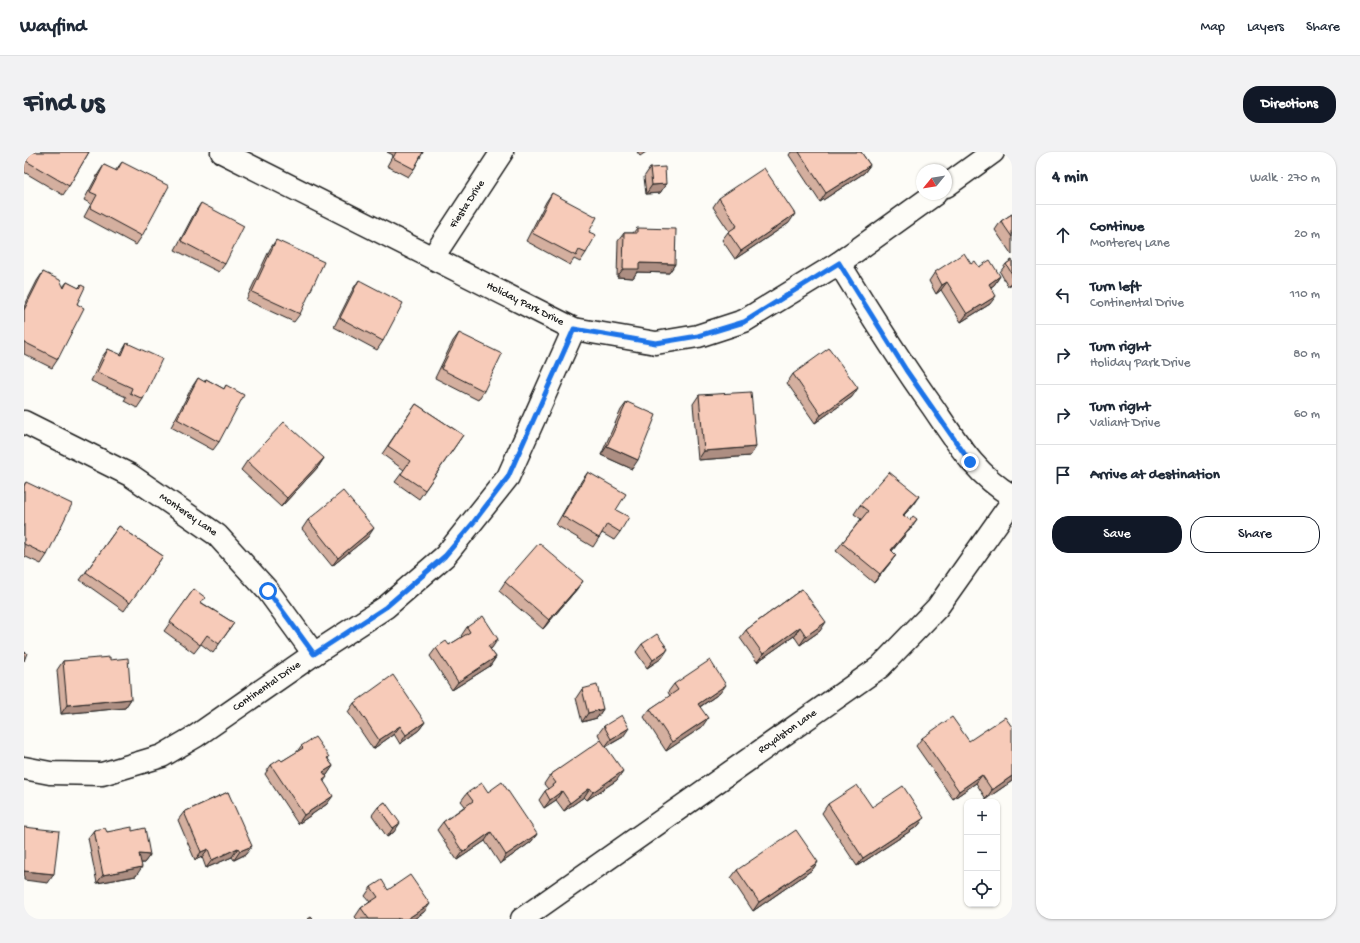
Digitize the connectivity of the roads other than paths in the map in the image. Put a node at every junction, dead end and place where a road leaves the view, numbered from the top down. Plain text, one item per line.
1 (222, 152) edge
2 (502, 152) edge
3 (993, 152) edge
4 (952, 182) edge
5 (927, 200) edge
6 (433, 257) junction
7 (839, 263) junction
8 (574, 329) junction
9 (24, 422) edge
10 (1012, 496) edge
11 (1012, 502) edge
12 (314, 654) junction
13 (24, 768) edge
14 (522, 919) edge

1 - 6 street, Holiday Park Drive
2 - 6 street, Fiesta Drive
3 - 4 street
5 - 7 street, Holiday Park Drive
6 - 8 street, Holiday Park Drive
7 - 8 street, Holiday Park Drive
7 - 10 street
8 - 12 street, Continental Drive
9 - 12 street, Monterey Lane
11 - 14 street, Royalston Lane
12 - 13 street, Continental Drive

